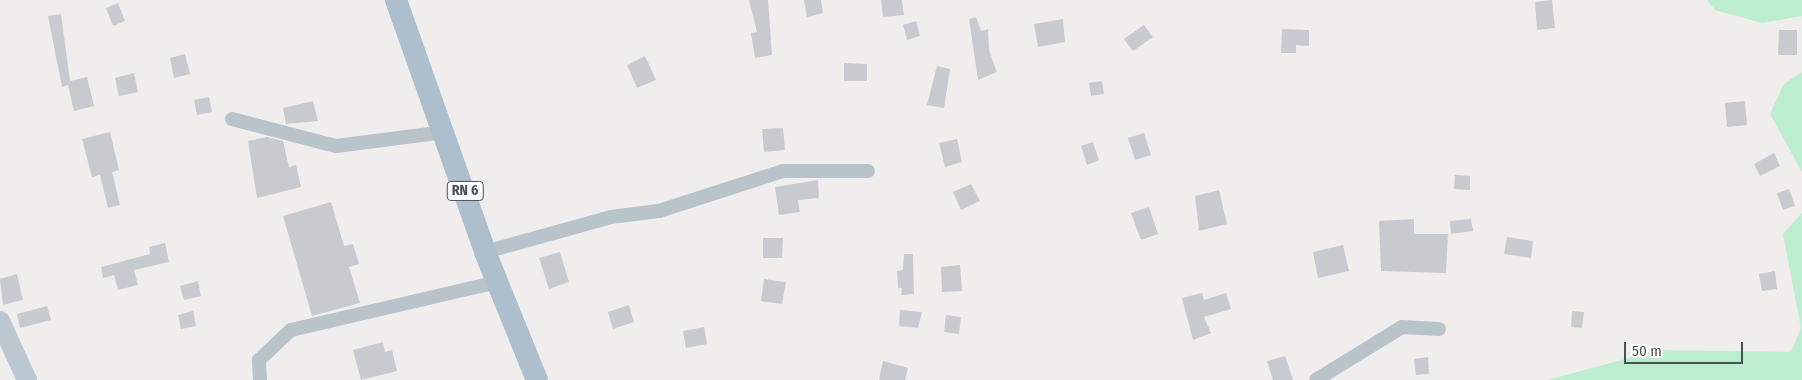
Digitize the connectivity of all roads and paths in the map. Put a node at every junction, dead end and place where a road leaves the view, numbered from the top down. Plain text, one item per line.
1 (396, 0) edge
2 (232, 119) dead end
3 (445, 132) junction
4 (868, 171) dead end
5 (486, 252) junction
6 (497, 282) junction
7 (0, 321) edge
8 (1439, 329) dead end
9 (27, 380) edge
10 (260, 380) edge
11 (537, 380) edge
12 (1316, 380) edge

1 - 3 main road, RN 6
2 - 3 street
3 - 5 main road, RN 6
4 - 5 street
5 - 6 main road, RN 6
6 - 10 street
6 - 11 main road, RN 6
7 - 9 street
8 - 12 street

